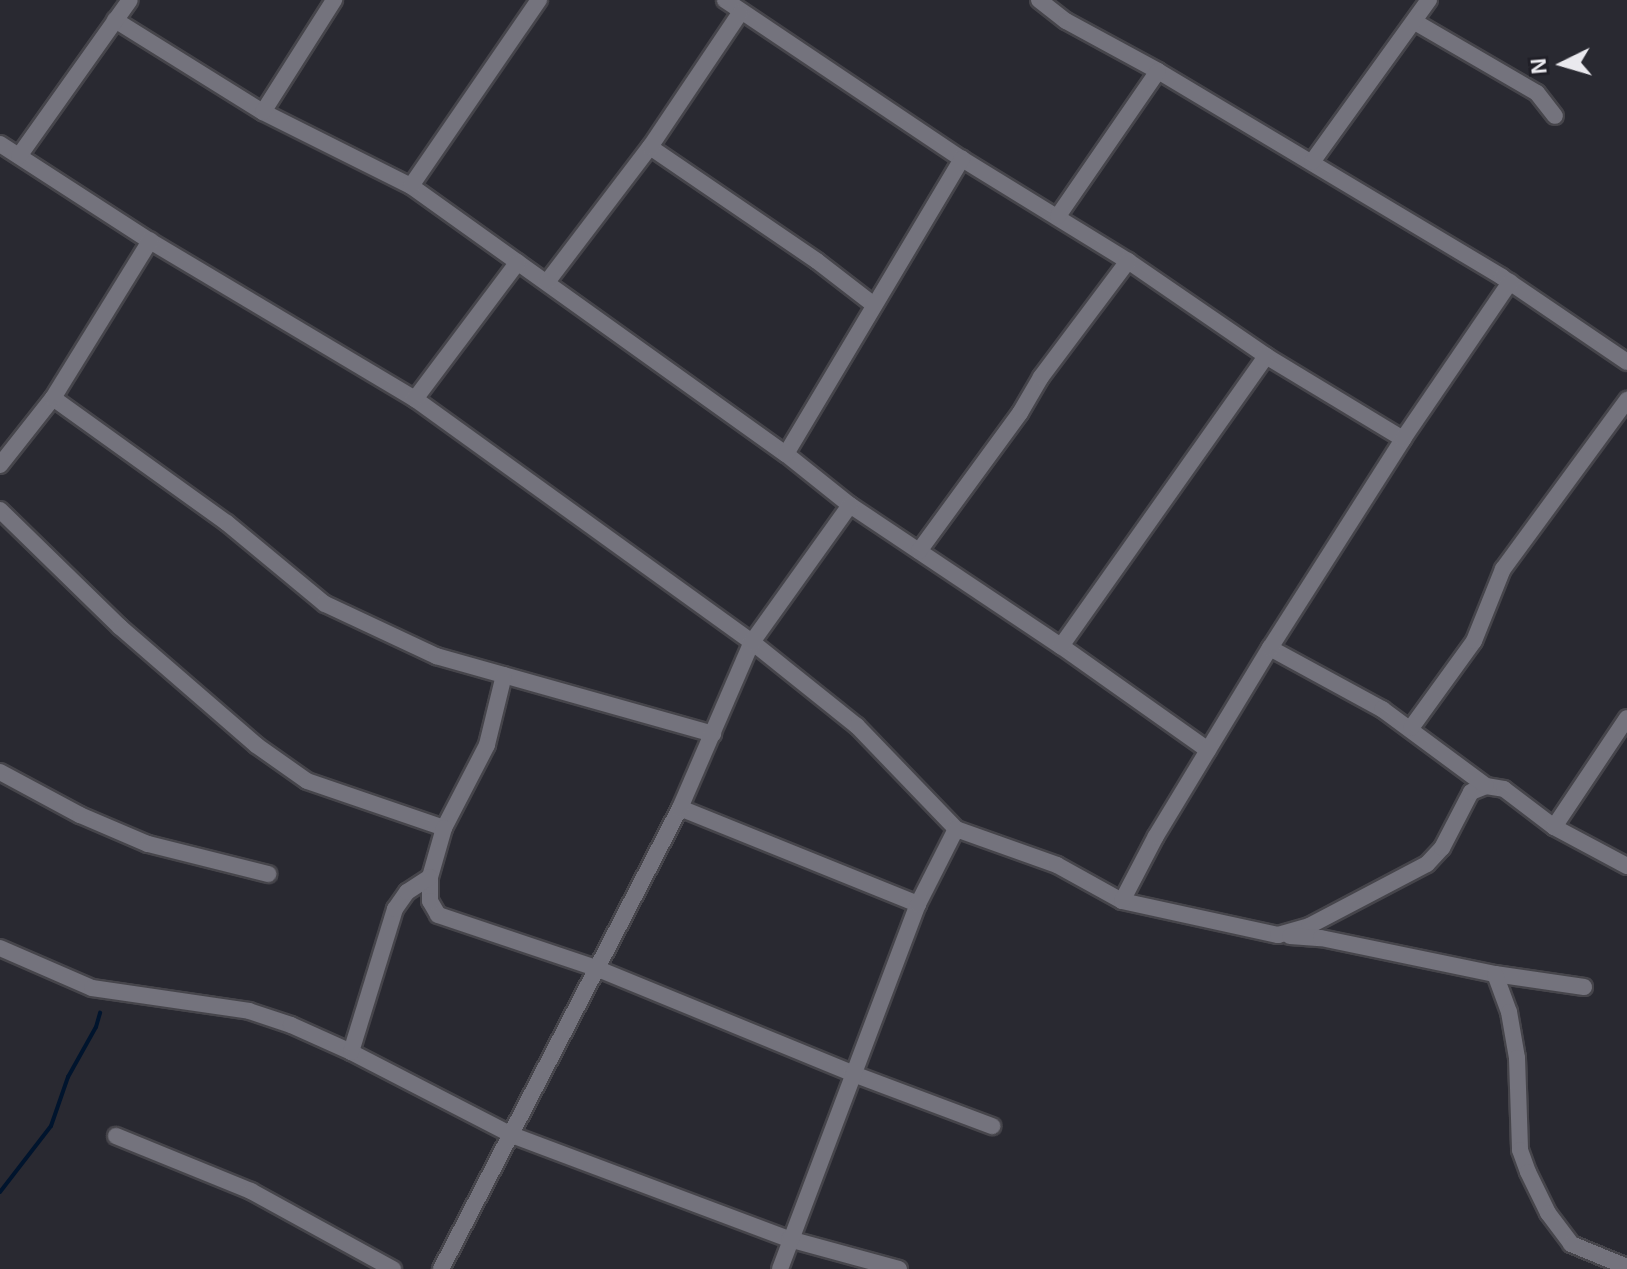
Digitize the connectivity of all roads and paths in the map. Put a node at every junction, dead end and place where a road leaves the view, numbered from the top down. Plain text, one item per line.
1 (130, 0) edge
2 (334, 0) edge
3 (539, 0) edge
4 (725, 0) edge
5 (1039, 0) edge
6 (1429, 0) edge
7 (740, 13) junction
8 (115, 20) junction
9 (1415, 22) junction
10 (1158, 71) junction
11 (263, 112) junction
12 (1555, 116) dead end
13 (0, 144) edge
14 (650, 147) junction
15 (19, 156) junction
16 (962, 159) junction
17 (1312, 162) junction
18 (411, 186) junction
19 (1058, 216) junction
20 (150, 241) junction
21 (1128, 261) junction
22 (518, 262) junction
23 (547, 282) junction
24 (1510, 282) junction
25 (874, 305) junction
26 (1266, 356) junction
27 (1627, 362) edge
28 (53, 398) junction
29 (415, 399) junction
30 (1627, 400) edge
31 (1403, 439) junction
32 (786, 454) junction
33 (0, 465) edge
34 (850, 505) junction
35 (0, 510) edge
36 (919, 551) junction
37 (752, 642) junction
38 (1061, 646) junction
39 (1270, 648) junction
40 (504, 675) junction
41 (1627, 718) edge
42 (1411, 728) junction
43 (713, 734) junction
44 (1208, 750) junction
45 (0, 772) edge
46 (1486, 786) junction
47 (680, 808) junction
48 (1554, 827) junction
49 (444, 828) junction
50 (956, 829) junction
51 (1627, 866) edge
52 (268, 874) dead end
53 (430, 877) junction
54 (1122, 901) junction
55 (918, 904) junction
56 (1278, 935) junction
57 (0, 948) edge
58 (598, 969) junction
59 (1495, 974) junction
60 (1584, 987) dead end
61 (351, 1052) junction
62 (851, 1073) junction
63 (992, 1126) dead end
64 (512, 1135) junction
65 (116, 1136) dead end
66 (789, 1239) junction
67 (1627, 1267) edge
68 (393, 1269) edge
69 (441, 1269) edge
70 (780, 1269) edge
71 (899, 1269) edge

1 - 8 street
2 - 11 street
3 - 18 street
4 - 7 street
5 - 10 street
6 - 9 street
7 - 14 street
7 - 16 street
8 - 11 street
8 - 15 street
9 - 12 street
9 - 17 street
10 - 17 street
10 - 19 street
11 - 18 street
13 - 15 street
14 - 23 street
14 - 25 street
15 - 20 street
16 - 19 street
16 - 25 street
17 - 24 street
18 - 22 street
19 - 21 street
20 - 28 street
20 - 29 street
21 - 26 street
21 - 36 street
22 - 23 street
22 - 29 street
23 - 32 street
24 - 27 street
24 - 31 street
25 - 32 street
26 - 31 street
26 - 38 street
28 - 33 street
28 - 40 street
29 - 37 street
30 - 42 street
31 - 39 street
32 - 34 street
34 - 36 street
34 - 37 street
35 - 49 street
36 - 38 street
37 - 43 street
37 - 50 street
38 - 44 street
39 - 42 street
39 - 44 street
40 - 43 street
40 - 49 street
41 - 48 street
42 - 46 street
43 - 47 street
44 - 54 street
45 - 52 street
46 - 48 street
46 - 56 street
47 - 55 street
47 - 58 street
48 - 51 street
49 - 53 street
50 - 54 street
50 - 55 street
53 - 58 street
53 - 61 street
54 - 56 street
55 - 62 street
56 - 59 street
57 - 61 street
58 - 62 street
58 - 64 street
59 - 60 street
59 - 67 street
61 - 64 street
62 - 63 street
62 - 66 street
64 - 66 street
64 - 69 street
65 - 68 street
66 - 70 street
66 - 71 street

